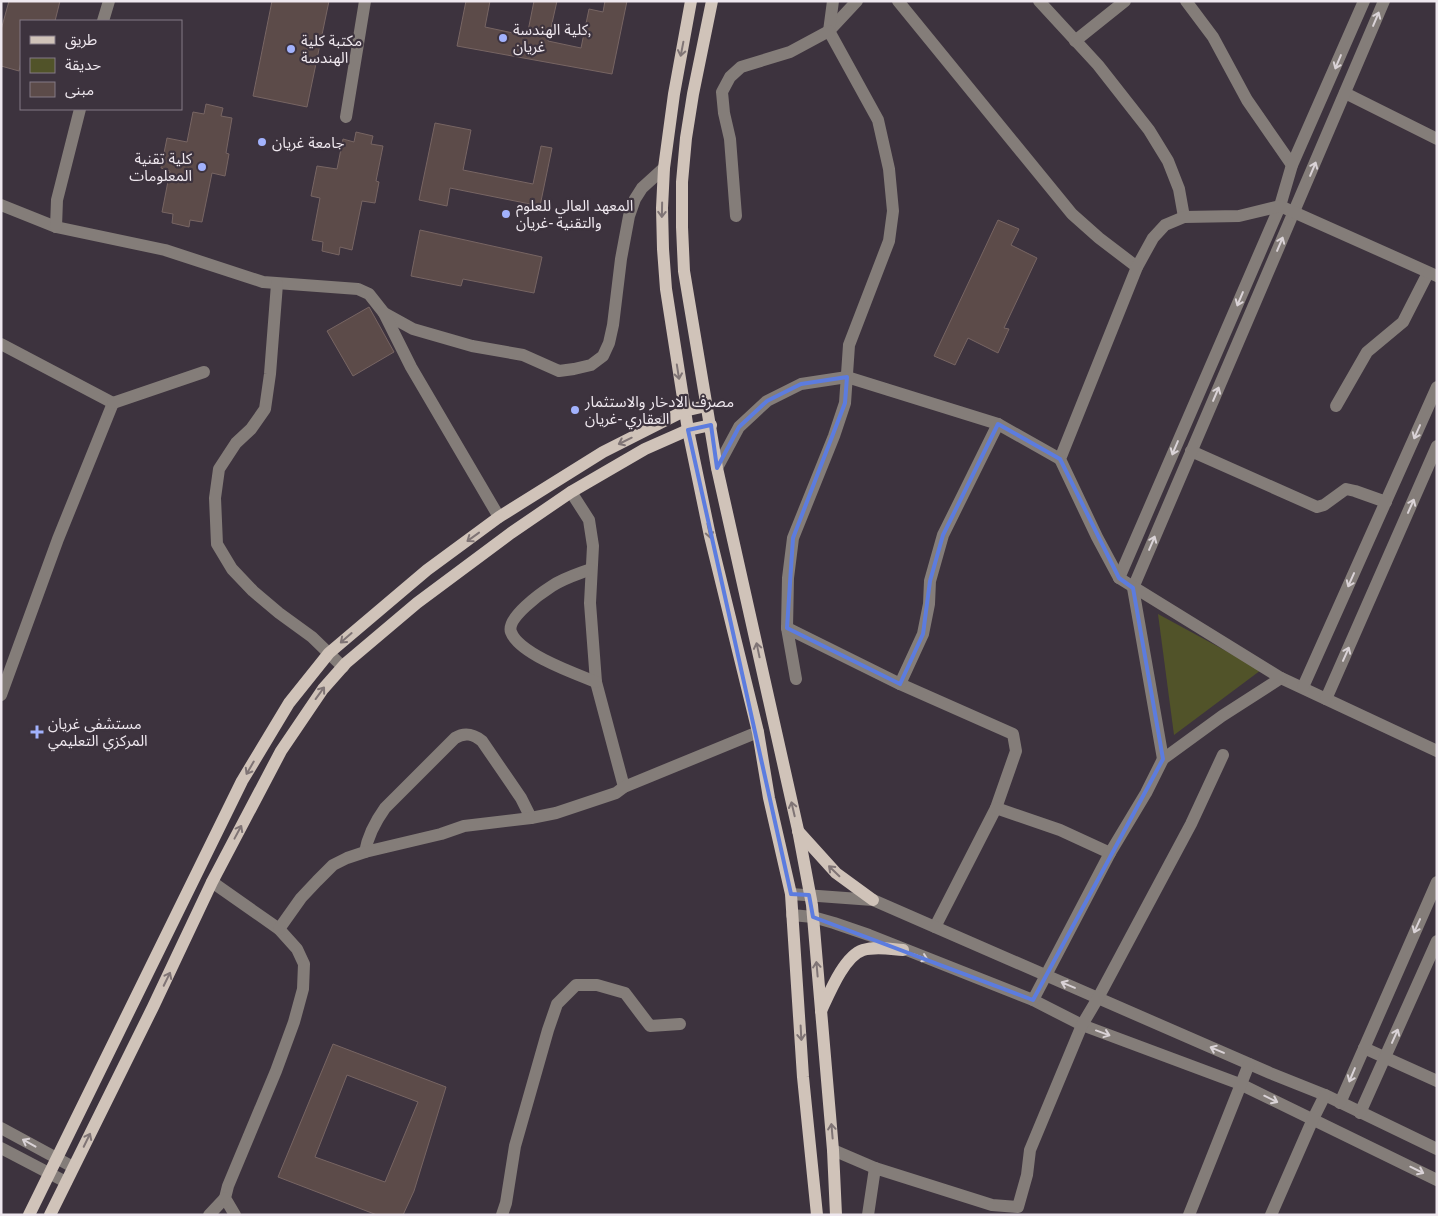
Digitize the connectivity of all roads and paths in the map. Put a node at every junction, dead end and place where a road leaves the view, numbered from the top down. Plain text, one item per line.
1 (108, 1) edge
2 (365, 1) edge
3 (691, 1) edge
4 (712, 1) edge
5 (832, 1) edge
6 (857, 1) edge
7 (898, 1) edge
8 (1039, 1) edge
9 (1125, 1) edge
10 (1186, 1) edge
11 (1384, 1) edge
12 (1360, 2) edge
13 (103, 20) edge
14 (829, 31) junction
15 (1076, 41) junction
16 (1345, 93) junction
17 (80, 110) edge
18 (346, 117) dead end
19 (1437, 139) edge
20 (1292, 164) junction
21 (664, 168) junction
22 (1, 205) edge
23 (1280, 206) junction
24 (1294, 213) junction
25 (736, 216) dead end
26 (1184, 217) junction
27 (56, 227) junction
28 (1137, 267) junction
29 (1432, 274) edge
30 (277, 284) junction
31 (384, 313) junction
32 (1, 344) edge
33 (204, 372) dead end
34 (847, 378) junction
35 (1437, 387) edge
36 (113, 404) junction
37 (706, 406) junction
38 (1336, 406) dead end
39 (684, 412) junction
40 (710, 424) junction
41 (998, 424) junction
42 (688, 430) junction
43 (1437, 446) edge
44 (1191, 452) junction
45 (1060, 459) junction
46 (717, 468) junction
47 (571, 492) junction
48 (1386, 502) junction
49 (499, 517) junction
50 (591, 570) junction
51 (1119, 578) junction
52 (1133, 588) junction
53 (787, 628) junction
54 (329, 653) junction
55 (343, 666) junction
56 (1281, 678) junction
57 (796, 679) dead end
58 (596, 682) junction
59 (900, 684) junction
60 (1303, 687) junction
61 (1, 695) edge
62 (1326, 699) junction
63 (758, 732) junction
64 (1437, 751) edge
65 (1223, 755) dead end
66 (1163, 759) junction
67 (624, 787) junction
68 (996, 808) junction
69 (531, 818) junction
70 (798, 830) junction
71 (365, 852) junction
72 (1110, 853) junction
73 (212, 882) junction
74 (1437, 882) edge
75 (791, 894) junction
76 (809, 895) junction
77 (873, 900) junction
78 (792, 914) junction
79 (813, 917) junction
80 (935, 927) junction
81 (279, 929) junction
82 (1437, 941) edge
83 (903, 950) junction
84 (1045, 975) junction
85 (136, 998) junction
86 (1098, 998) junction
87 (1033, 1000) junction
88 (154, 1007) junction
89 (821, 1011) junction
90 (680, 1024) dead end
91 (1082, 1025) junction
92 (1364, 1048) junction
93 (1385, 1059) junction
94 (1249, 1064) junction
95 (1437, 1081) edge
96 (1240, 1084) junction
97 (1325, 1095) junction
98 (1340, 1103) junction
99 (1360, 1113) junction
100 (1313, 1119) junction
101 (1, 1128) edge
102 (1, 1148) edge
103 (1437, 1149) edge
104 (833, 1150) junction
105 (56, 1158) junction
106 (73, 1167) junction
107 (874, 1168) junction
108 (49, 1174) junction
109 (1437, 1180) edge
110 (66, 1182) junction
111 (225, 1198) junction
112 (1020, 1211) edge
113 (815, 1214) edge
114 (29, 1215) edge
115 (50, 1215) edge
116 (209, 1215) edge
117 (235, 1215) edge
118 (502, 1215) edge
119 (836, 1215) edge
120 (868, 1215) edge
121 (1189, 1215) edge
122 (1271, 1215) edge

1 - 13 street
2 - 18 street
3 -> 21 main road
4 - 37 main road
5 - 14 street
6 - 14 street
7 - 28 street
8 - 15 street
9 - 15 street
10 - 20 street
16 -> 11 street
12 -> 20 street
14 - 25 street
14 - 34 street
15 - 26 street
16 - 19 street
24 -> 16 street
17 - 27 street
20 - 23 street
21 - 31 street
21 -> 39 main road
22 - 27 street
23 - 24 street
23 - 26 street
23 -> 51 street
24 - 29 street
44 -> 24 street
26 - 28 street
27 - 30 street
28 - 45 street
29 - 38 street
30 - 31 street
30 - 54 street
31 - 49 street
32 - 36 street
33 - 36 street
34 - 41 street
34 - 46 street
34 - 53 street
35 -> 48 street
36 - 61 street
37 - 39 main road
37 - 40 main road
39 - 42 main road
39 -> 49 main road
40 - 42 main road
40 - 46 main road
41 - 45 street
41 - 59 street
42 - 47 main road
42 -> 63 main road
62 -> 43 street
44 - 48 street
52 -> 44 street
45 - 51 street
70 -> 46 main road
47 - 50 street
47 - 55 main road
48 -> 60 street
49 -> 54 main road
50 - 58 street
50 - 58 street
51 - 52 street
52 - 56 street
52 - 66 street
53 - 57 street
53 - 59 street
54 - 55 street
54 -> 85 main road
73 -> 55 main road
56 - 60 street
56 - 66 street
58 - 67 street
59 - 68 street
60 - 62 street
62 - 64 street
63 - 67 street
63 - 75 main road
65 - 86 street
66 - 72 street
67 - 69 street
68 - 72 street
68 - 80 street
69 - 71 street
69 - 71 street
70 - 76 main road
77 -> 70 main road
71 - 81 street
72 - 84 street
73 - 81 street
88 -> 73 main road
74 -> 92 street
75 - 76 street
75 - 78 main road
76 - 77 street
76 - 79 main road
77 - 80 street
78 - 79 street
78 -> 113 main road
79 - 83 street
89 -> 79 main road
80 - 84 street
81 - 111 street
93 -> 82 street
83 -> 87 street
83 - 89 main road
86 -> 84 street
84 - 87 street
85 - 88 main road
85 - 105 main road
86 - 91 street
94 -> 86 street
87 - 91 street
106 -> 88 main road
104 -> 89 main road
90 - 118 street
91 -> 96 street
91 - 112 street
92 - 93 street
92 -> 98 street
93 - 95 street
93 - 99 street
94 - 96 street
94 - 97 street
96 -> 100 street
96 - 121 street
97 - 98 street
97 - 100 street
98 - 99 street
99 - 103 street
100 -> 109 street
100 - 122 street
105 -> 101 street
102 - 108 street
104 - 107 street
104 - 119 main road
105 - 106 street
105 - 108 main road
106 - 110 main road
107 - 112 street
107 - 120 street
108 - 110 street
108 - 114 main road
110 - 115 main road
111 - 116 street
111 - 117 street

